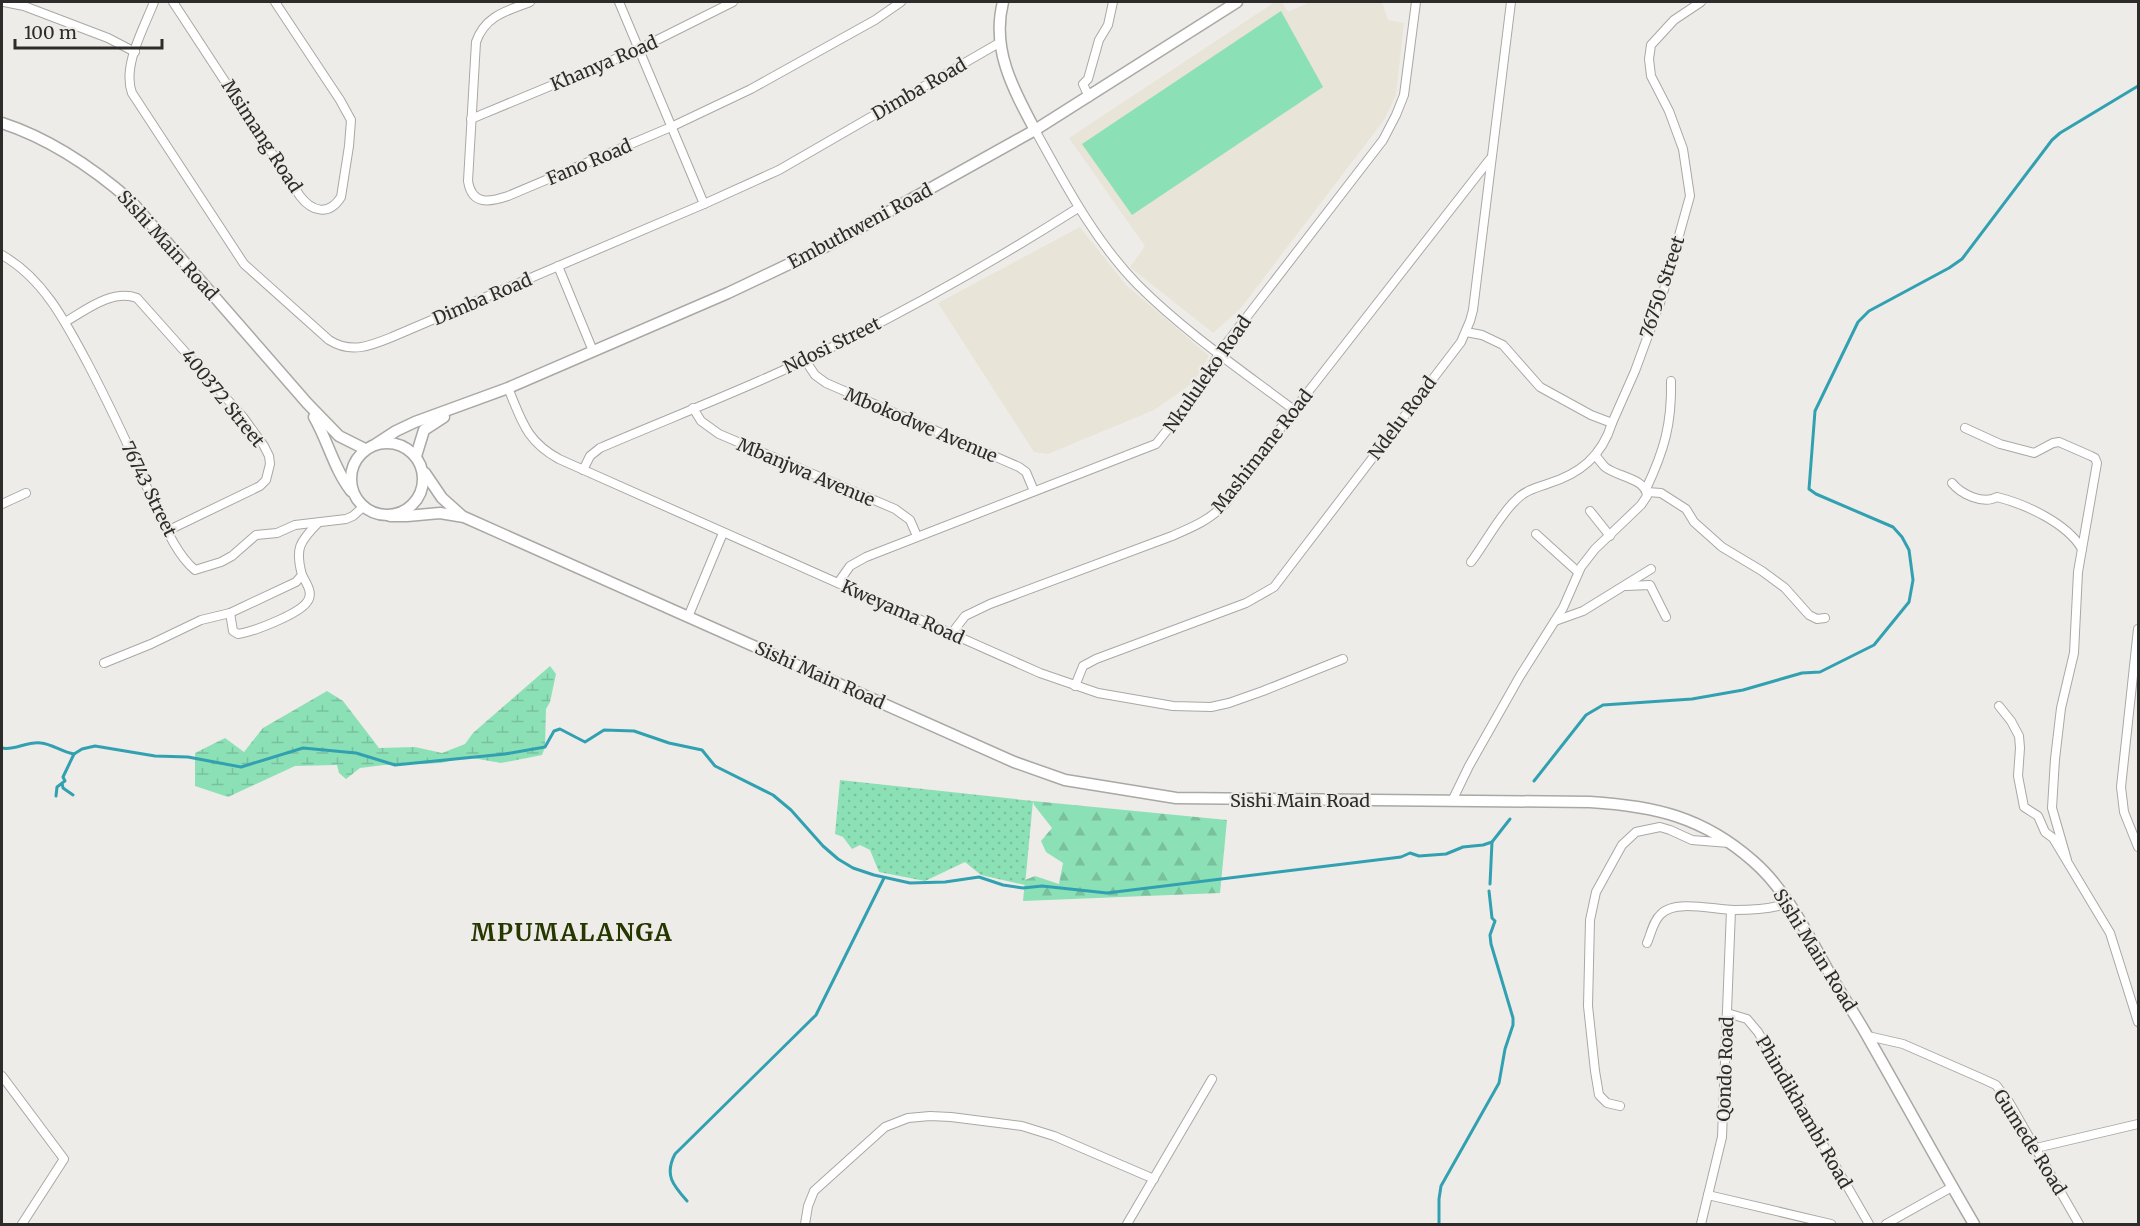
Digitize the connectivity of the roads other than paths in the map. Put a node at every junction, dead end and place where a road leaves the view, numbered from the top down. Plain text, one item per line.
1 (4, 2) edge
2 (154, 2) edge
3 (173, 2) edge
4 (275, 2) edge
5 (530, 2) edge
6 (619, 2) edge
7 (733, 2) edge
8 (901, 2) edge
9 (1003, 2) edge
10 (1113, 2) edge
11 (1237, 2) edge
12 (1416, 2) edge
13 (1511, 2) edge
14 (1701, 2) edge
15 (999, 43) junction
16 (638, 50) junction
17 (135, 52) junction
18 (1089, 97) junction
19 (471, 119) junction
20 (2, 123) edge
21 (671, 127) junction
22 (1035, 130) junction
23 (1491, 158) junction
24 (704, 204) junction
25 (1078, 208) junction
26 (2, 255) edge
27 (558, 266) junction
28 (65, 322) junction
29 (1466, 332) junction
30 (593, 351) junction
31 (1219, 353) junction
32 (805, 360) junction
33 (1671, 381) dead end
34 (508, 388) junction
35 (306, 404) junction
36 (459, 407) junction
37 (693, 408) junction
38 (1294, 410) junction
39 (1612, 423) junction
40 (1965, 428) dead end
41 (376, 444) junction
42 (365, 449) junction
43 (416, 456) junction
44 (1596, 456) junction
45 (423, 469) junction
46 (583, 470) junction
47 (1952, 483) dead end
48 (1034, 491) junction
49 (1647, 491) junction
50 (26, 493) dead end
51 (354, 494) junction
52 (2, 504) edge
53 (363, 507) junction
54 (1590, 511) dead end
55 (390, 516) junction
56 (464, 517) junction
57 (318, 523) junction
58 (167, 531) junction
59 (723, 533) junction
60 (1536, 534) dead end
61 (918, 536) junction
62 (1610, 536) junction
63 (2082, 549) junction
64 (1471, 562) dead end
65 (1651, 569) dead end
66 (1578, 572) junction
67 (302, 575) junction
68 (838, 583) junction
69 (1625, 586) junction
70 (230, 612) junction
71 (688, 617) junction
72 (1666, 617) dead end
73 (1825, 618) dead end
74 (1555, 621) junction
75 (2139, 629) edge
76 (952, 633) junction
77 (1343, 659) dead end
78 (104, 663) dead end
79 (1075, 686) junction
80 (1999, 706) dead end
81 (1452, 801) junction
82 (1730, 843) junction
83 (2139, 847) edge
84 (2067, 860) junction
85 (1789, 903) junction
86 (1731, 910) junction
87 (1647, 943) dead end
88 (1727, 1013) junction
89 (2139, 1022) edge
90 (1868, 1036) junction
91 (2, 1076) edge
92 (1212, 1079) dead end
93 (1620, 1106) dead end
94 (2139, 1124) edge
95 (2036, 1148) junction
96 (1154, 1179) junction
97 (1952, 1187) junction
98 (1708, 1195) junction
99 (22, 1224) edge
100 (805, 1224) edge
101 (1127, 1224) edge
102 (1701, 1224) edge
103 (1831, 1224) edge
104 (1869, 1224) edge
105 (1886, 1224) edge
106 (1974, 1224) edge
107 (2079, 1224) edge

1 - 17 street
2 - 17 street, Dimba Road
3 - 4 street, Msimang Road
5 - 19 street, Fano Road
6 - 16 street
7 - 16 street, Khanya Road
8 - 21 street, Fano Road
9 - 15 street
10 - 18 street
11 - 18 street, Embuthweni Road
12 - 31 street, Nkululeko Road
13 - 23 street, Ndelu Road
14 - 39 street, 76750 Street
15 - 22 street
15 - 24 street, Dimba Road
16 - 19 street, Khanya Road
16 - 21 street
17 - 27 street, Dimba Road
18 - 22 street, Embuthweni Road
19 - 21 street, Fano Road
20 - 35 street, Sishi Main Road
21 - 24 street
22 - 25 street
22 - 30 street, Embuthweni Road
23 - 29 street, Ndelu Road
23 - 38 street, Mashimane Road
24 - 27 street, Dimba Road
25 - 31 street
25 - 32 street, Ndosi Street
26 - 28 street, 76743 Street
27 - 30 street
28 - 58 street, 76743 Street
28 - 58 street, 400372 Street
29 - 39 street
29 - 79 street, Ndelu Road
30 - 34 street, Embuthweni Road
31 - 38 street
31 - 48 street, Nkululeko Road
32 - 37 street, Ndosi Street
32 - 48 street, Mbokodwe Avenue
33 - 49 street
34 - 36 street, Embuthweni Road
34 - 46 street, Kweyama Road
35 - 42 street, Sishi Main Road
35 - 51 street, Sishi Main Road
36 - 41 street, Embuthweni Road
36 - 43 street, Embuthweni Road
37 - 46 street, Ndosi Street
37 - 61 street, Mbanjwa Avenue
38 - 76 street, Mashimane Road
39 - 44 street, 76750 Street
40 - 63 street
41 - 42 street
41 - 43 street
42 - 51 street
43 - 45 street
44 - 49 street
44 - 64 street
45 - 55 street
45 - 56 street, Sishi Main Road
46 - 59 street, Kweyama Road
47 - 63 street
48 - 61 street, Nkululeko Road
49 - 62 street
49 - 73 street
50 - 52 street
51 - 53 street
53 - 55 street
53 - 57 street, 76743 Street
54 - 62 street
55 - 56 street, Sishi Main Road
56 - 71 street, Sishi Main Road
57 - 58 street, 76743 Street
57 - 67 street
59 - 68 street, Kweyama Road
59 - 71 street
60 - 66 street
61 - 68 street, Nkululeko Road
62 - 66 street
63 - 84 street
65 - 69 street
66 - 74 street
67 - 70 street
67 - 70 street
68 - 76 street, Kweyama Road
69 - 72 street
69 - 74 street
70 - 78 street
71 - 81 street, Sishi Main Road
74 - 81 street
75 - 83 street
76 - 79 street, Kweyama Road
77 - 79 street, Kweyama Road
80 - 84 street
81 - 82 street, Sishi Main Road
82 - 85 street, Sishi Main Road
82 - 93 street
84 - 89 street
85 - 86 street
85 - 90 street, Sishi Main Road
86 - 87 street
86 - 88 street, Qondo Road
88 - 98 street, Qondo Road
88 - 104 street, Phindikhambi Road
90 - 95 street, Gumede Road
90 - 97 street, Sishi Main Road
91 - 99 street
92 - 96 street
94 - 95 street
95 - 107 street, Gumede Road
96 - 100 street
96 - 101 street
97 - 105 street
97 - 106 street, Sishi Main Road
98 - 102 street, Qondo Road
98 - 103 street

